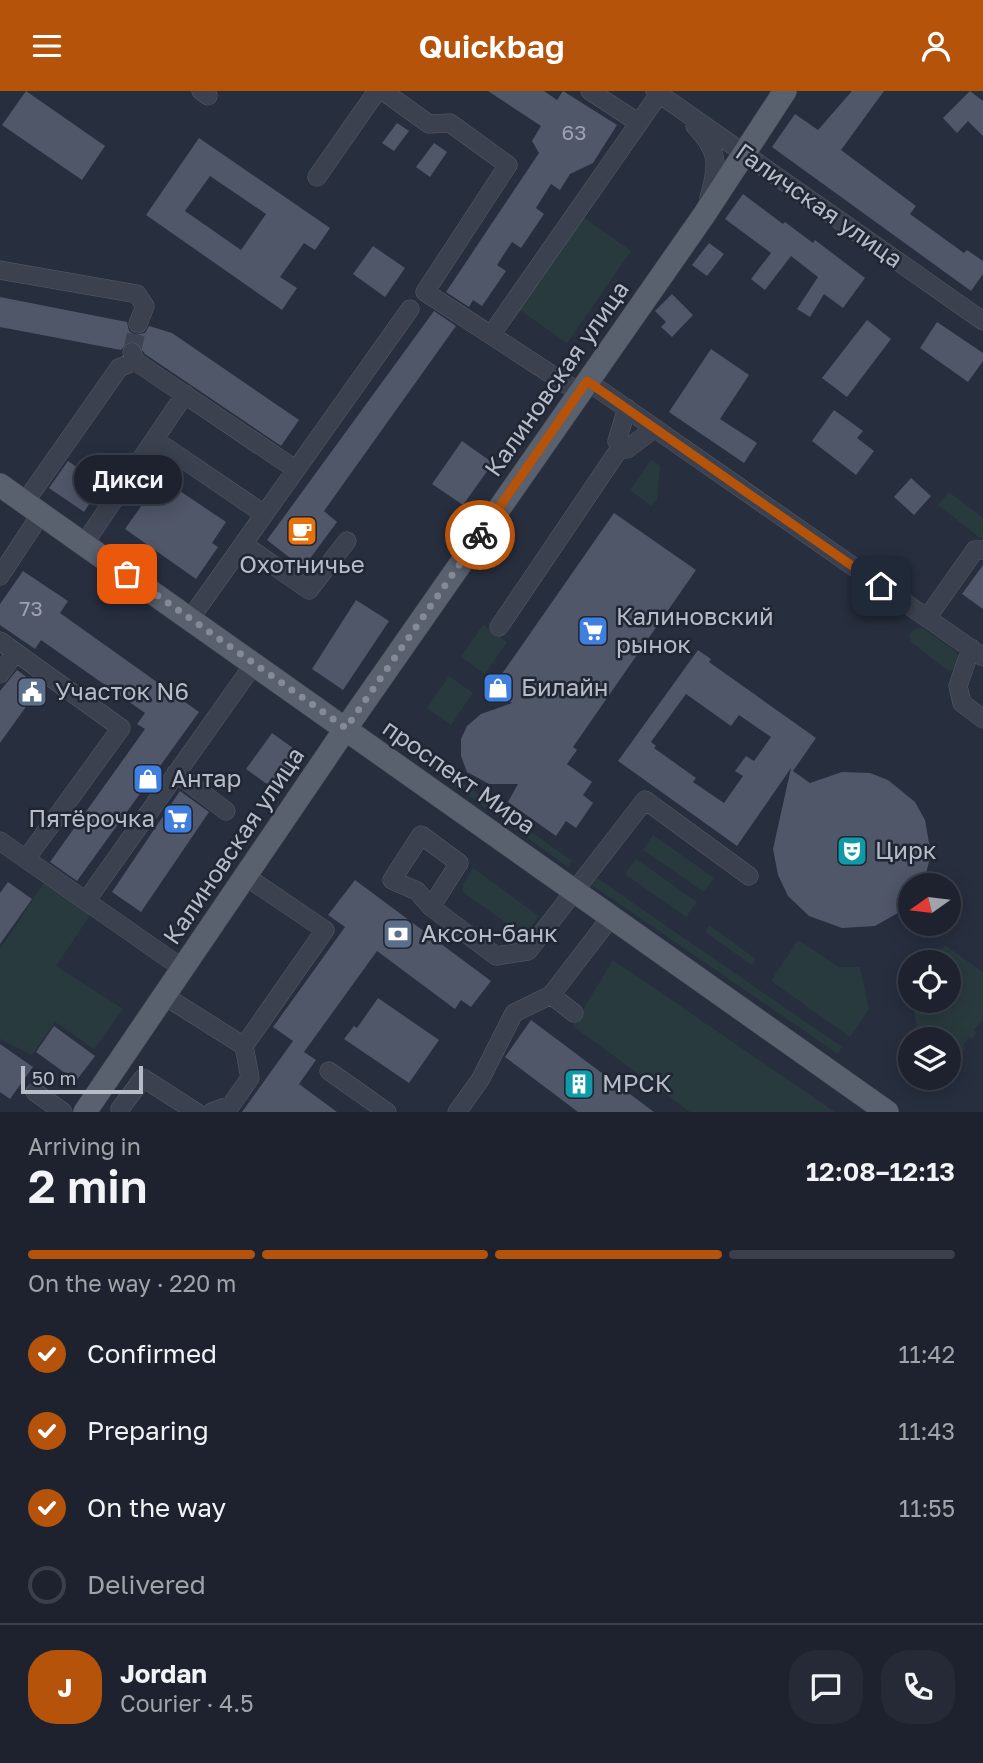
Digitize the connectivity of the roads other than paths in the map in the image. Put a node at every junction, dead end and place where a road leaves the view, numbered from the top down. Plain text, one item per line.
1 (377, 91) edge
2 (383, 91) edge
3 (590, 91) edge
4 (785, 91) edge
5 (657, 93) edge
6 (676, 106) junction
7 (639, 123) junction
8 (744, 152) junction
9 (317, 177) dead end
10 (704, 215) junction
11 (0, 270) edge
12 (410, 309) dead end
13 (983, 321) edge
14 (138, 324) tunnel mouth
15 (491, 335) junction
16 (584, 387) junction
17 (186, 394) junction
18 (626, 408) junction
19 (655, 428) junction
20 (155, 440) junction
21 (622, 445) junction
22 (295, 470) junction
23 (0, 485) edge
24 (33, 508) junction
25 (264, 514) junction
26 (346, 541) dead end
27 (84, 544) junction
28 (243, 544) junction
29 (983, 551) edge
30 (0, 576) edge
31 (927, 618) junction
32 (190, 619) junction
33 (499, 627) dead end
34 (0, 641) edge
35 (15, 653) junction
36 (977, 653) edge
37 (254, 664) junction
38 (0, 674) edge
39 (983, 719) edge
40 (346, 728) junction
41 (176, 773) junction
42 (226, 811) dead end
43 (1, 843) edge
44 (26, 859) junction
45 (245, 876) junction
46 (749, 876) dead end
47 (574, 891) junction
48 (86, 901) junction
49 (431, 907) dead end
50 (611, 917) junction
51 (182, 968) junction
52 (163, 995) junction
53 (551, 995) junction
54 (574, 1013) dead end
55 (244, 1047) junction
56 (329, 1071) dead end
57 (35, 1091) dead end
58 (91, 1103) edge
59 (122, 1111) edge
60 (63, 1112) edge
61 (196, 1112) edge
62 (212, 1112) edge
63 (387, 1112) edge
64 (457, 1112) edge
65 (887, 1112) edge

1 - 9 street
2 - 15 street
3 - 7 street
4 - 8 main road, Калиновская улица
5 - 6 street, Галичская улица
5 - 7 street
6 - 8 street, Галичская улица
6 - 10 street
7 - 15 street
8 - 10 main road, Калиновская улица
8 - 13 street, Галичская улица
10 - 16 main road, Калиновская улица
11 - 14 street
12 - 22 street
15 - 16 street
16 - 18 street
16 - 40 main road, Калиновская улица
17 - 20 street
17 - 22 street
17 - 24 street
18 - 19 street
18 - 21 street
19 - 21 street
19 - 31 street
20 - 25 street
20 - 27 street
21 - 33 street
22 - 25 street
23 - 24 main road, проспект Мира
24 - 27 main road, проспект Мира
24 - 30 street
25 - 28 street
26 - 28 street
27 - 32 main road, проспект Мира
28 - 32 street
29 - 31 street
31 - 36 street
32 - 37 main road, проспект Мира
34 - 35 street
35 - 38 street
35 - 44 street
36 - 39 street
37 - 40 main road, проспект Мира
37 - 41 street
40 - 45 main road, Калиновская улица
40 - 47 main road, проспект Мира
41 - 42 street
41 - 48 street
43 - 44 street
44 - 48 street
45 - 51 main road, Калиновская улица
45 - 55 street
46 - 47 street
47 - 49 street
47 - 50 main road, проспект Мира
48 - 51 street
50 - 53 street
50 - 65 main road, проспект Мира
51 - 52 main road, Калиновская улица
52 - 55 street
52 - 58 main road, Калиновская улица
53 - 54 street
53 - 64 street
55 - 62 street
56 - 63 street
57 - 60 street
58 - 59 street
59 - 61 street

